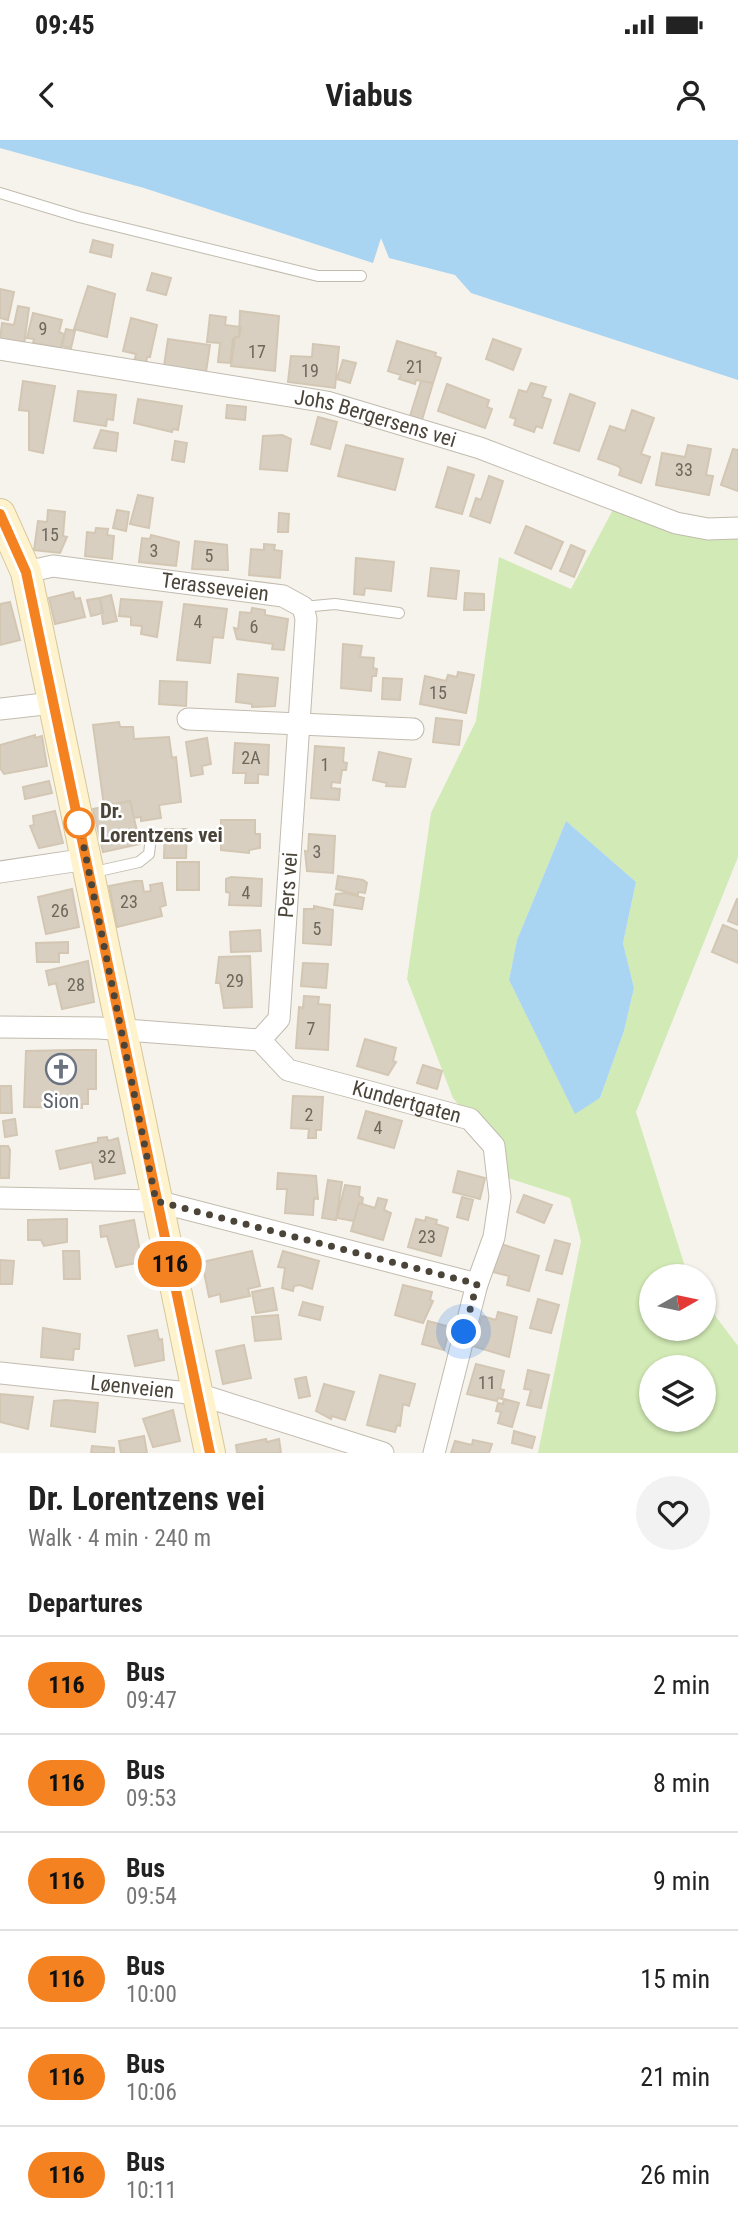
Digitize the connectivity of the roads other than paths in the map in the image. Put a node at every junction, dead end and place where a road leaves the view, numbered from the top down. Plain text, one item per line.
1 (0, 193) edge
2 (361, 276) dead end
3 (0, 349) edge
4 (0, 514) edge
5 (738, 528) edge
6 (26, 572) junction
7 (303, 607) junction
8 (400, 613) dead end
9 (53, 703) junction
10 (0, 709) edge
11 (188, 719) dead end
12 (299, 723) junction
13 (413, 729) dead end
14 (151, 836) dead end
15 (88, 866) junction
16 (0, 872) edge
17 (0, 1027) edge
18 (121, 1030) junction
19 (260, 1040) junction
20 (0, 1198) edge
21 (156, 1201) junction
22 (477, 1284) junction
23 (0, 1373) edge
24 (198, 1394) junction
25 (210, 1453) edge
26 (383, 1453) edge
27 (434, 1453) edge

1 - 2 lane
3 - 5 street, Johs Bergersens vei
4 - 6 main road
6 - 7 street, Terasseveien
6 - 9 main road
7 - 8 lane, Terasseveien
7 - 12 street, Pers vei
9 - 10 street
9 - 15 main road
11 - 12 street
12 - 13 street
12 - 19 street, Pers vei
14 - 15 lane
15 - 16 street
15 - 18 main road
17 - 18 street
18 - 19 street
18 - 21 main road
19 - 22 street, Kundertgaten
20 - 21 street
21 - 22 street
21 - 24 main road
22 - 27 street, Kundertgaten
23 - 24 street, Løenveien
24 - 25 main road
24 - 26 street, Løenveien

